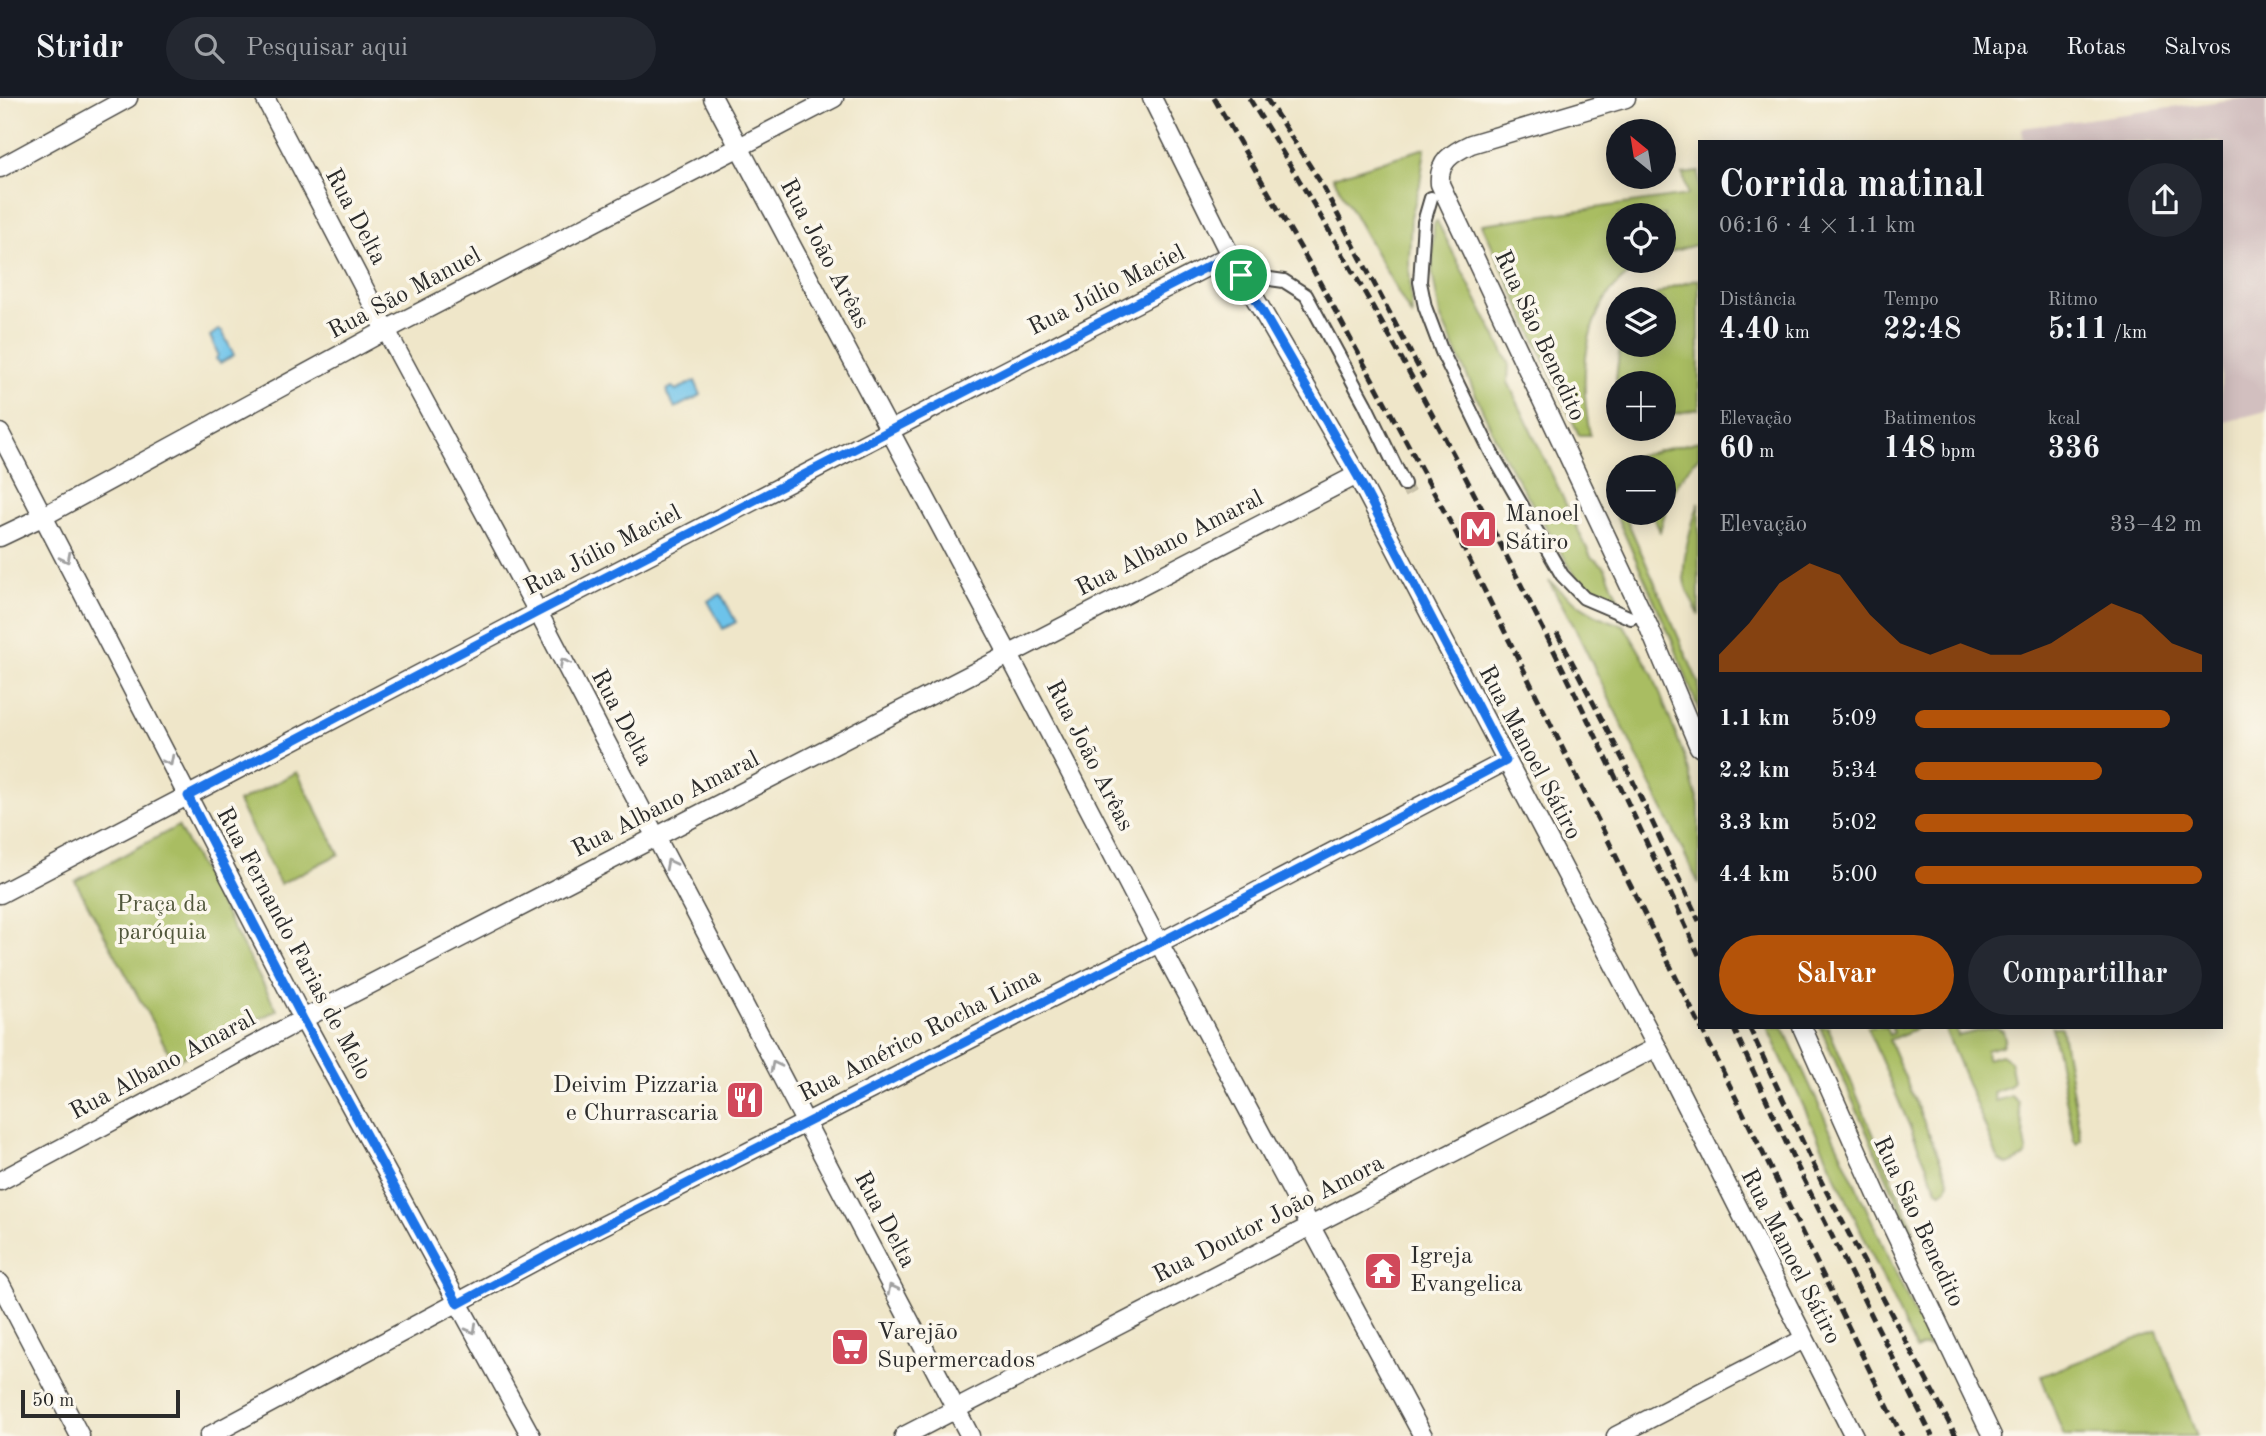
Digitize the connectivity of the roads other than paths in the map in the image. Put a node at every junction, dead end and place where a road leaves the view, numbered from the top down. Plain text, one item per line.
1 (128, 98) edge
2 (265, 98) edge
3 (713, 98) edge
4 (834, 98) edge
5 (1152, 98) edge
6 (1626, 98) edge
7 (740, 148) junction
8 (0, 169) edge
9 (1431, 198) dead end
10 (1230, 255) junction
11 (1241, 275) junction
12 (386, 330) junction
13 (891, 431) junction
14 (0, 433) edge
15 (1357, 475) junction
16 (1404, 484) tunnel mouth
17 (44, 516) junction
18 (0, 537) edge
19 (538, 612) junction
20 (1631, 618) dead end
21 (1009, 655) junction
22 (1698, 745) edge
23 (1506, 761) junction
24 (188, 796) junction
25 (656, 838) junction
26 (0, 894) edge
27 (1159, 943) junction
28 (303, 1019) junction
29 (1803, 1029) edge
30 (1657, 1047) junction
31 (804, 1122) junction
32 (0, 1181) edge
33 (1312, 1226) junction
34 (0, 1283) edge
35 (458, 1304) junction
36 (1804, 1339) junction
37 (955, 1408) junction
38 (80, 1436) edge
39 (209, 1436) edge
40 (531, 1436) edge
41 (904, 1436) edge
42 (970, 1436) edge
43 (1423, 1436) edge
44 (1616, 1436) edge
45 (1854, 1436) edge
46 (1992, 1436) edge

1 - 8 street
2 - 12 street, Rua Delta
3 - 7 street, Rua João Arêas
4 - 7 street, Rua São Manuel
5 - 10 street, Rua Manoel Sátiro
6 - 22 street, Rua São Benedito
7 - 12 street, Rua São Manuel
7 - 13 street, Rua João Arêas
9 - 20 street
10 - 11 street, Rua Manoel Sátiro
10 - 13 street, Rua Júlio Maciel
11 - 15 street, Rua Manoel Sátiro
11 - 16 street
12 - 17 street, Rua São Manuel
12 - 19 street, Rua Delta
13 - 19 street, Rua Júlio Maciel
13 - 21 street, Rua João Arêas
14 - 17 street, Rua Fernando Farias de Melo
15 - 21 street, Rua Albano Amaral
15 - 23 street, Rua Manoel Sátiro
17 - 18 street, Rua São Manuel
17 -> 24 street, Rua Fernando Farias de Melo
19 - 24 street, Rua Júlio Maciel
25 -> 19 street, Rua Delta
21 - 25 street, Rua Albano Amaral
21 - 27 street, Rua João Arêas
23 - 27 street, Rua Américo Rocha Lima
23 - 30 street, Rua Manoel Sátiro
24 - 26 street, Rua Júlio Maciel
24 - 28 street, Rua Fernando Farias de Melo
25 - 28 street, Rua Albano Amaral
31 -> 25 street, Rua Delta
27 - 31 street, Rua Américo Rocha Lima
27 - 33 street, Rua João Arêas
28 - 32 street, Rua Albano Amaral
28 - 35 street, Rua Fernando Farias de Melo
29 - 46 street, Rua São Benedito
30 - 33 street, Rua Doutor João Amora
30 - 36 street, Rua Manoel Sátiro
31 - 35 street, Rua Américo Rocha Lima
37 -> 31 street, Rua Delta
33 - 37 street, Rua Doutor João Amora
33 - 43 street, Rua João Arêas
34 - 38 street
35 - 39 street, Rua Américo Rocha Lima
35 -> 40 street, Rua Fernando Farias de Melo
36 - 44 street
36 - 45 street, Rua Manoel Sátiro
37 - 41 street, Rua Doutor João Amora
37 - 42 street, Rua Delta

